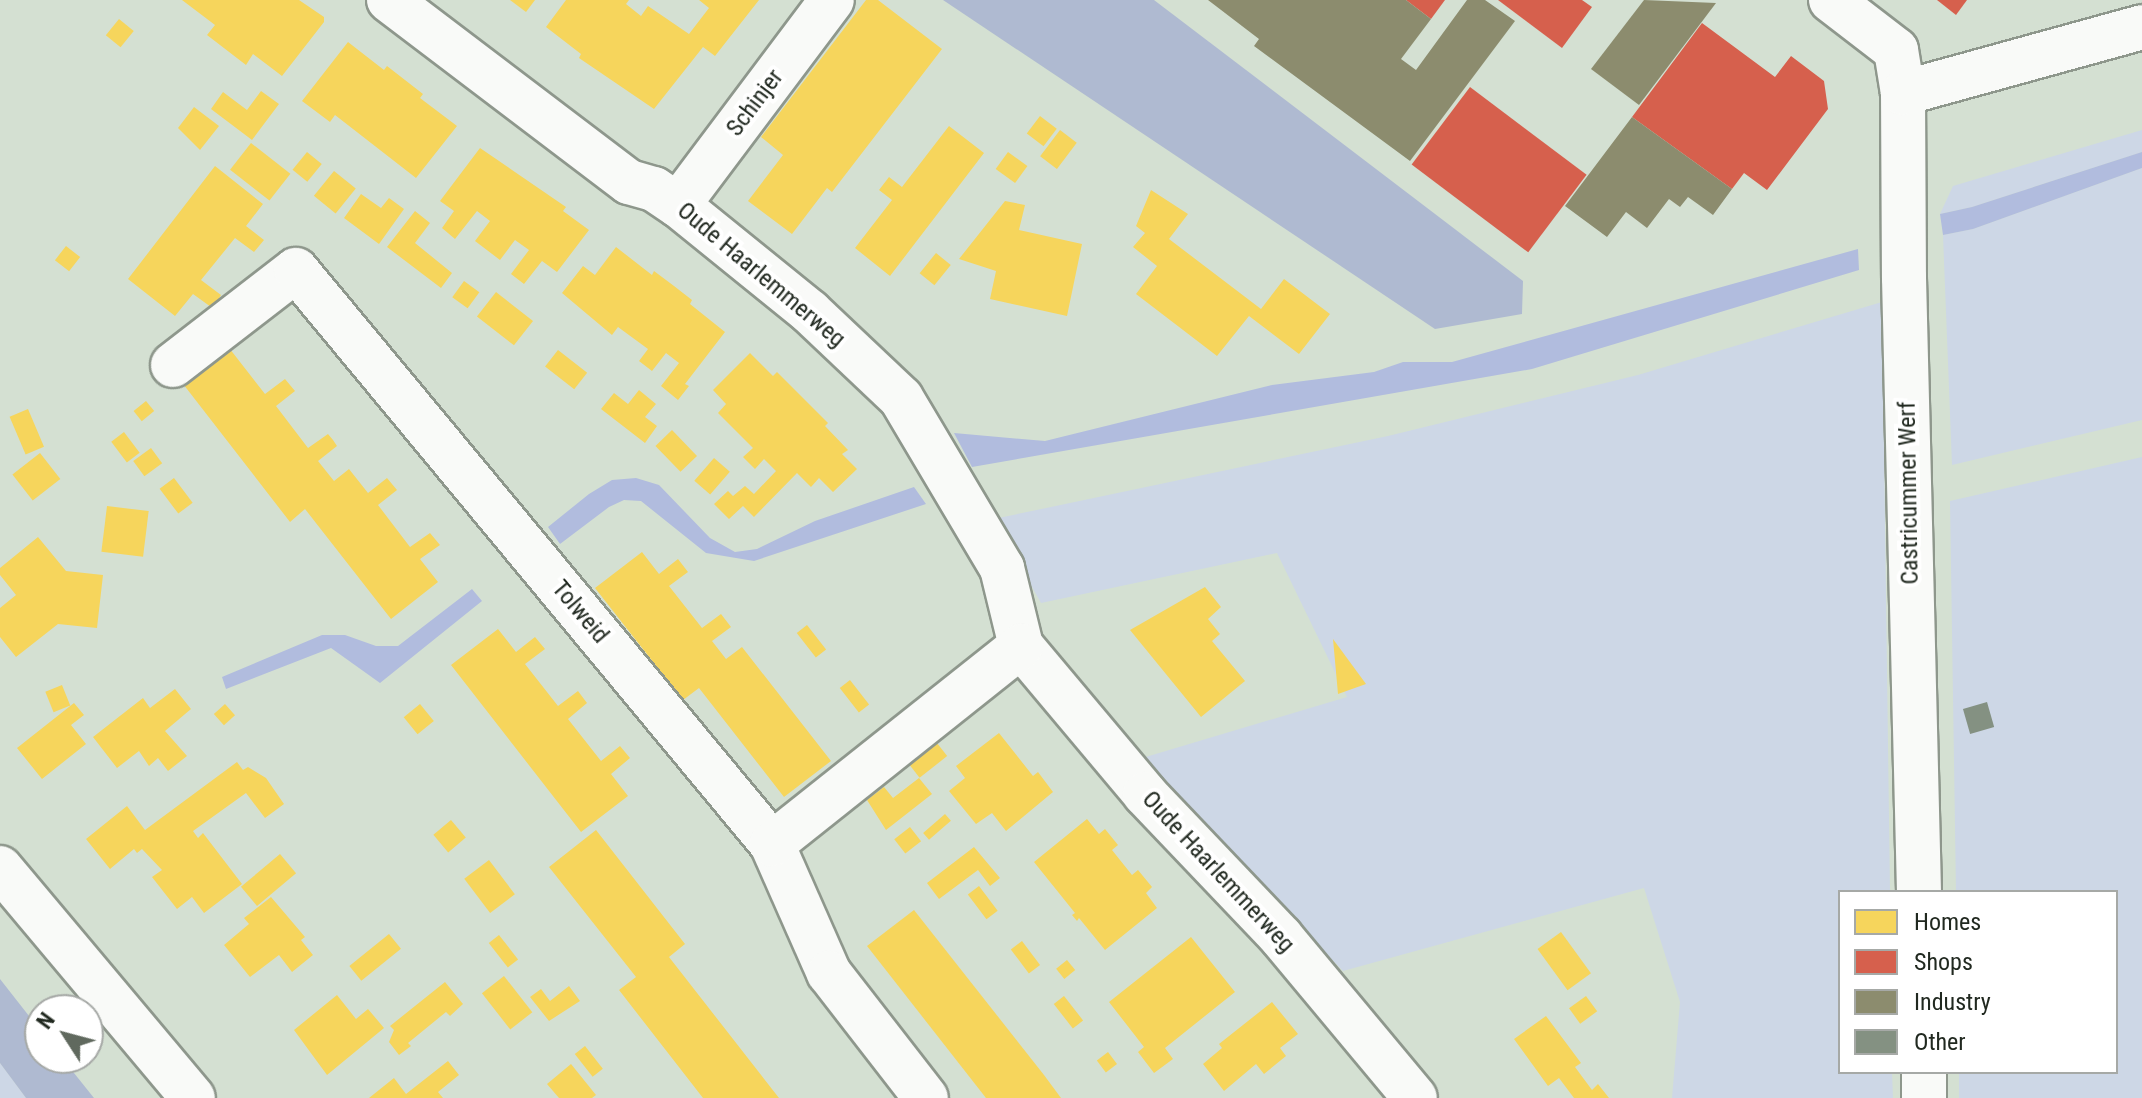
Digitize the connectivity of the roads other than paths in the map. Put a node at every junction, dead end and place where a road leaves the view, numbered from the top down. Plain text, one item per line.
1 (389, 0) edge
2 (832, 0) edge
3 (1831, 0) edge
4 (2142, 27) edge
5 (1903, 93) junction
6 (678, 205) junction
7 (173, 365) dead end
8 (1021, 646) junction
9 (772, 844) junction
10 (0, 868) edge
11 (1919, 890) edge
12 (1924, 1074) edge
13 (193, 1098) edge
14 (926, 1098) edge
15 (1415, 1098) edge
16 (1924, 1098) edge

1 - 6 street, Oude Haarlemmerweg
2 - 6 street, Schinjer
3 - 5 street, Castricummer Werf
4 - 5 street
5 - 11 street, Castricummer Werf
6 - 8 street, Oude Haarlemmerweg
7 - 9 street, Tolweid
8 - 9 street
8 - 15 street, Oude Haarlemmerweg
9 - 14 street, Tolweid
10 - 13 street
12 - 16 street

